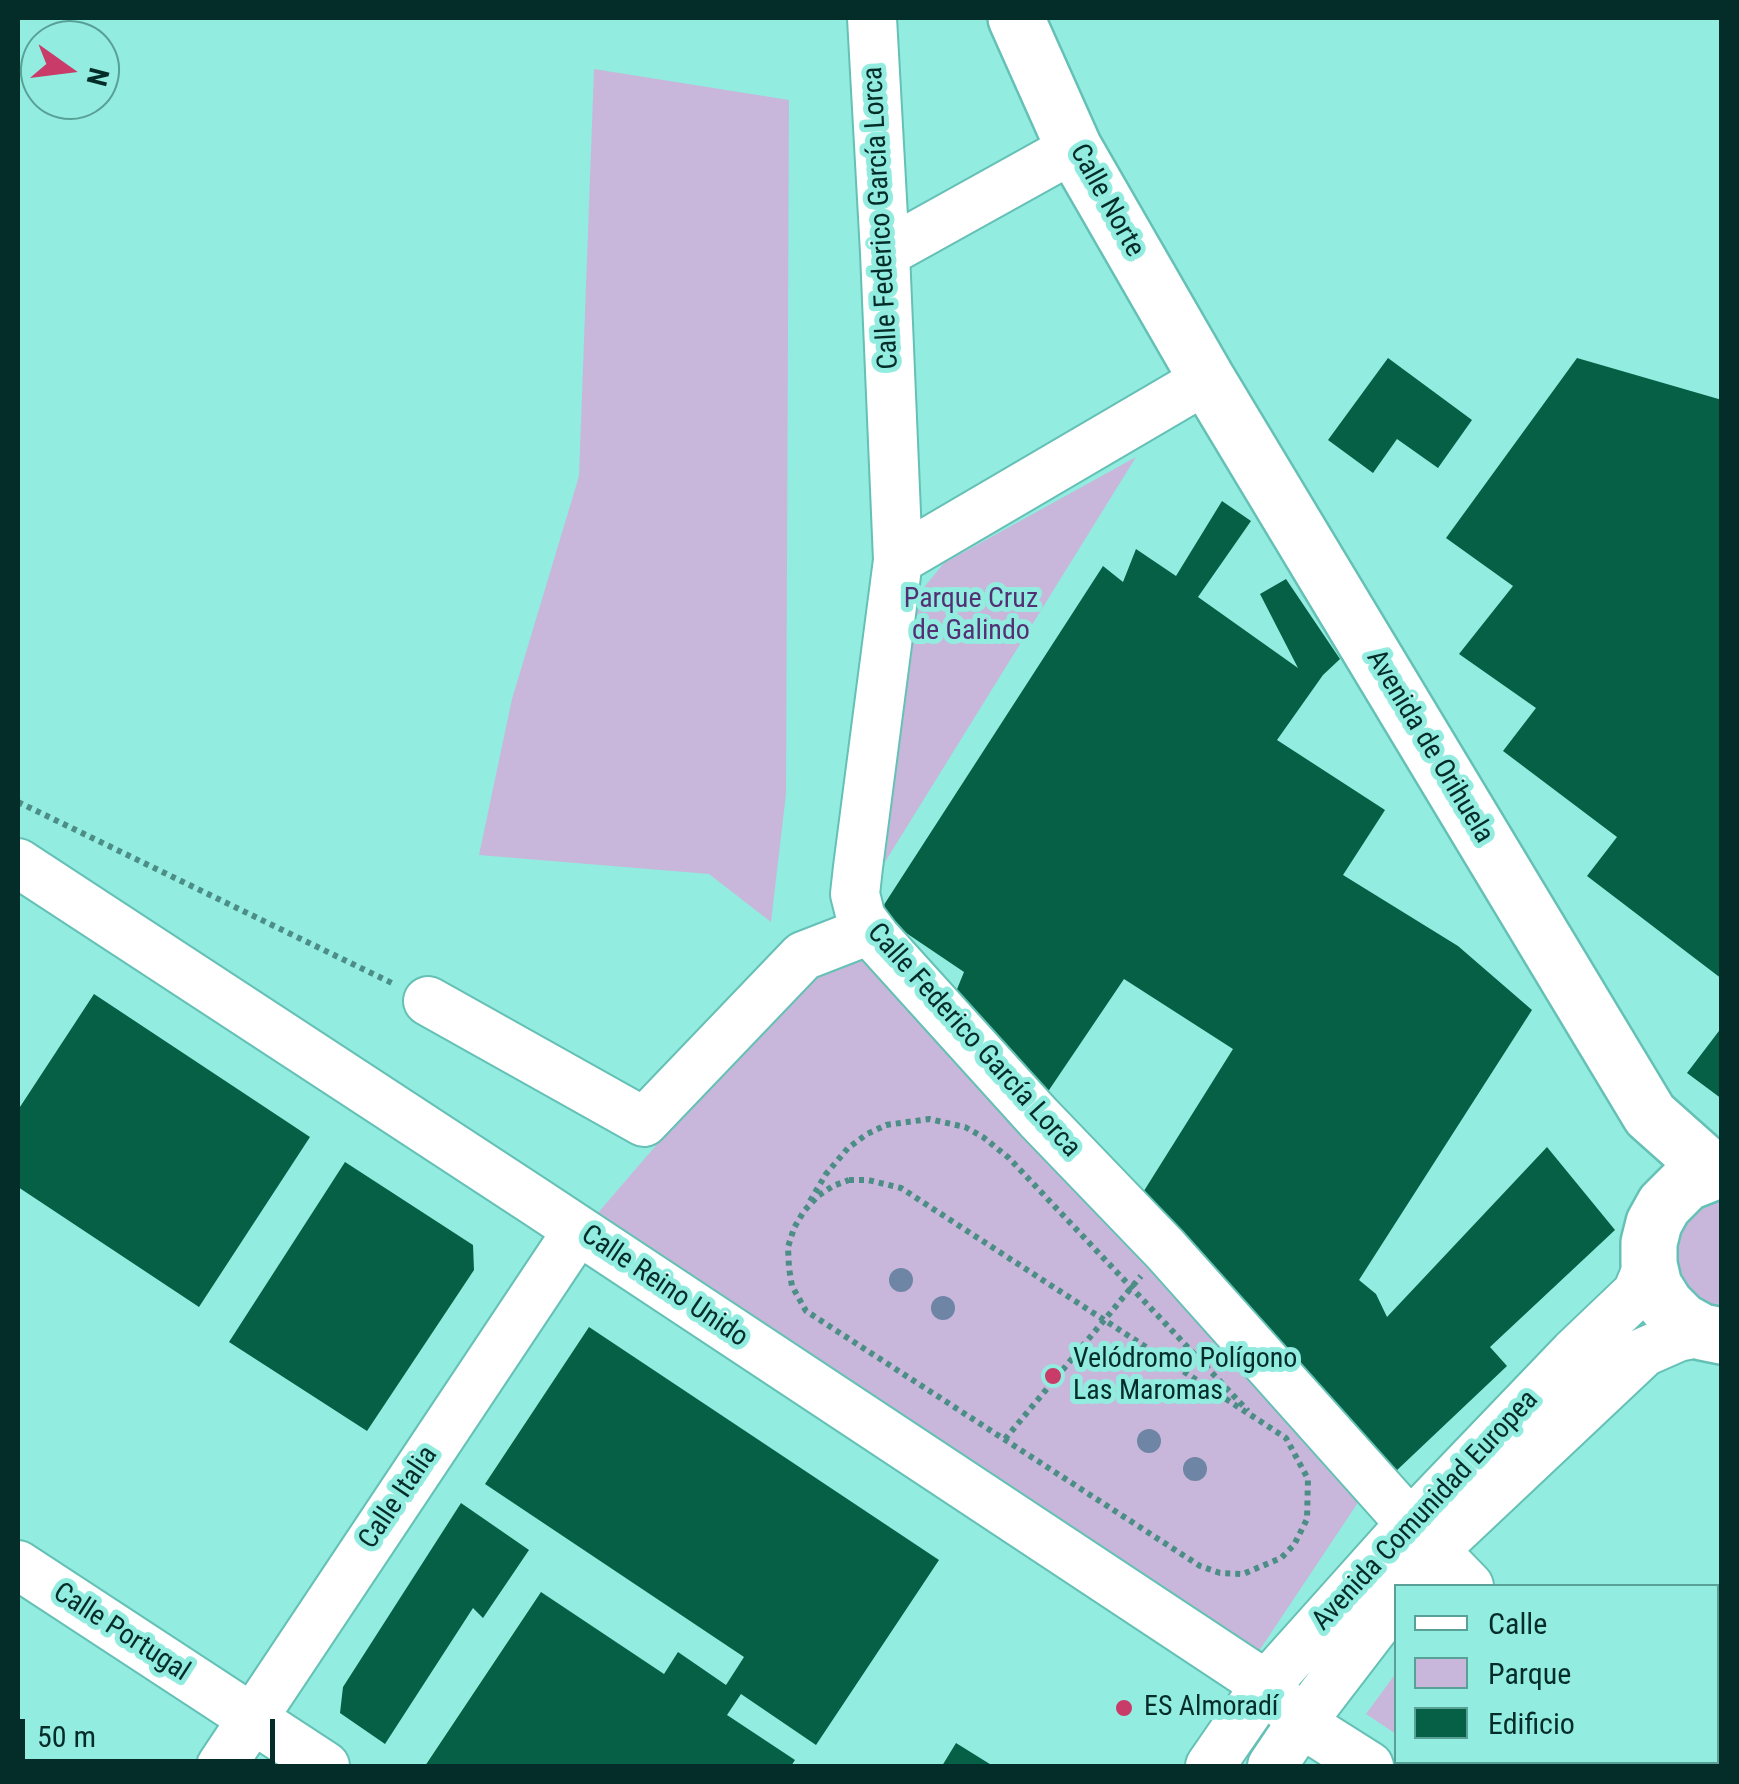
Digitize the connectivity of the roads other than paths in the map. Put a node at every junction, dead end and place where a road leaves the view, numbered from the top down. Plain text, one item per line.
1 (872, 18) edge
2 (1016, 18) edge
3 (1074, 148) junction
4 (886, 252) junction
5 (1207, 379) junction
6 (898, 560) junction
7 (18, 863) edge
8 (870, 930) junction
9 (428, 1001) road end
10 (1650, 1115) junction
11 (1718, 1171) edge
12 (1664, 1205) junction
13 (578, 1230) junction
14 (1649, 1264) junction
15 (1712, 1334) edge
16 (1417, 1553) edge
17 (18, 1565) edge
18 (1466, 1584) edge
19 (1394, 1602) edge
20 (1266, 1686) junction
21 (252, 1719) junction
22 (1301, 1723) junction
23 (220, 1766) edge
24 (324, 1766) edge
25 (1210, 1766) edge
26 (1272, 1766) edge
27 (1368, 1766) edge

1 - 4 street, Calle Federico García Lorca
2 - 3 main road, Calle Norte
3 - 4 street
3 - 5 main road, Calle Norte
4 - 6 street, Calle Federico García Lorca
5 - 6 street
5 - 10 main road, Avenida de Orihuela
6 - 8 street, Calle Federico García Lorca
7 - 13 street, Calle Reino Unido
8 - 9 street
8 - 16 street, Calle Federico García Lorca
10 - 11 main road, Avenida de Orihuela
10 - 12 main road, Avenida de Orihuela
11 - 12 main road
12 - 14 main road
13 - 20 street, Calle Reino Unido
13 - 21 street, Calle Italia
14 - 15 main road
14 - 16 street, Avenida Comunidad Europea
15 - 16 street, Avenida Comunidad Europea
16 - 18 street, Calle Federico García Lorca
16 - 20 street, Avenida Comunidad Europea
17 - 21 street, Calle Portugal
19 - 22 street, Avenida Comunidad Europea
20 - 22 street, Calle Reino Unido
20 - 25 street, Avenida Comunidad Europea
21 - 23 street, Calle Italia
21 - 24 street, Calle Portugal
22 - 26 street, Avenida Comunidad Europea
22 - 27 street, Calle Reino Unido

